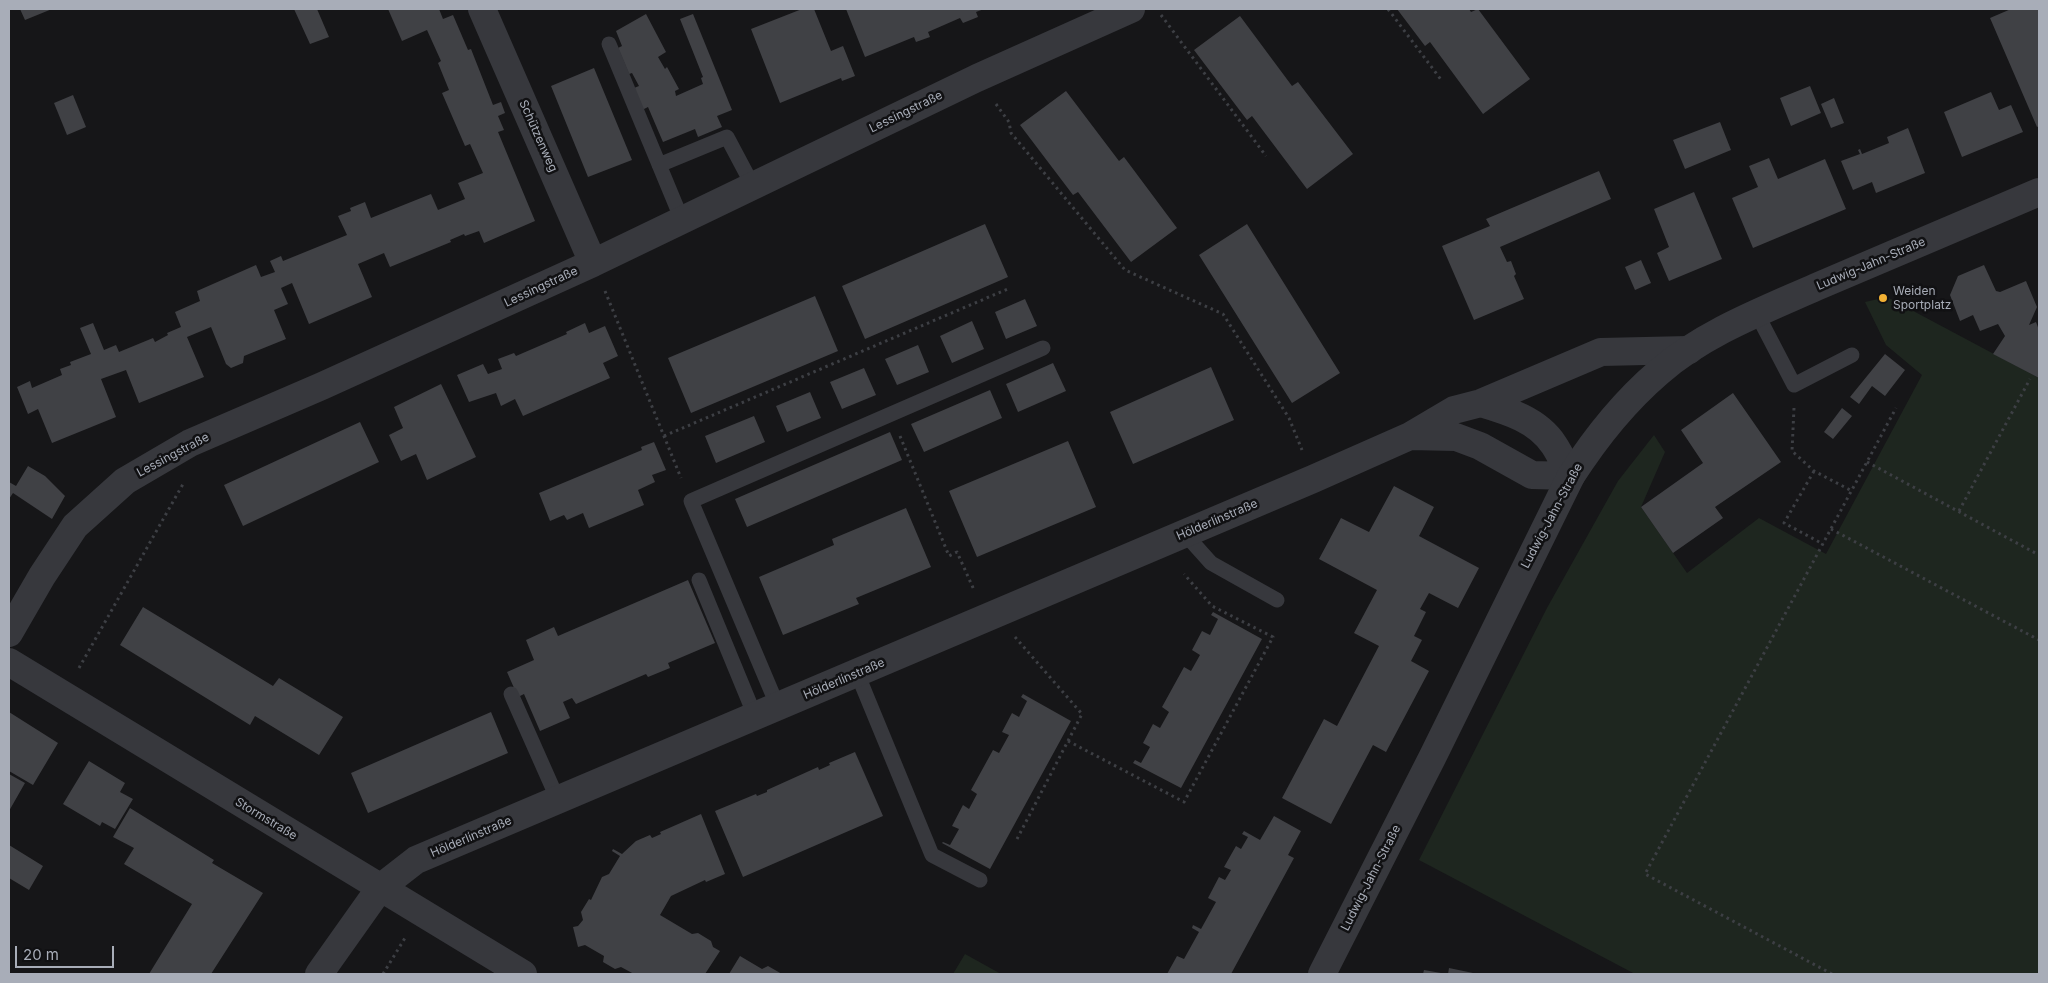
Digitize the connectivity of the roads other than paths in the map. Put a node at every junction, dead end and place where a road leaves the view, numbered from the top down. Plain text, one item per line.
1 (482, 9) edge
2 (1131, 9) edge
3 (609, 44) dead end
4 (659, 165) junction
5 (753, 186) junction
6 (2039, 192) edge
7 (682, 220) junction
8 (593, 263) junction
9 (1757, 314) junction
10 (1044, 348) dead end
11 (1689, 350) junction
12 (1852, 355) dead end
13 (1482, 403) junction
14 (1410, 436) junction
15 (1571, 476) junction
16 (1185, 534) junction
17 (699, 580) dead end
18 (1277, 600) dead end
19 (9, 633) edge
20 (9, 662) edge
21 (858, 673) junction
22 (510, 694) dead end
23 (767, 712) junction
24 (558, 800) junction
25 (980, 880) dead end
26 (380, 888) junction
27 (319, 974) edge
28 (523, 974) edge
29 (1322, 974) edge

1 - 8 street, Schützenweg
2 - 5 street, Lessingstraße
3 - 4 lane
4 - 5 lane
4 - 7 lane
5 - 7 street, Lessingstraße
6 - 9 street, Ludwig-Jahn-Straße
7 - 8 street, Lessingstraße
8 - 19 street, Lessingstraße
9 - 11 street, Ludwig-Jahn-Straße
9 - 12 lane
10 - 23 lane
11 - 13 street, Hölderlinstraße
11 - 15 street, Ludwig-Jahn-Straße
13 - 14 street, Hölderlinstraße
13 - 15 street
14 - 15 street, Hölderlinstraße
14 - 16 street, Hölderlinstraße
15 - 29 street, Ludwig-Jahn-Straße
16 - 18 lane
16 - 21 street, Hölderlinstraße
17 - 23 lane
20 - 26 street, Stormstraße
21 - 23 street, Hölderlinstraße
21 - 25 lane
22 - 24 lane
23 - 24 street, Hölderlinstraße
24 - 26 street, Hölderlinstraße
26 - 27 street, Hölderlinstraße
26 - 28 street, Stormstraße

